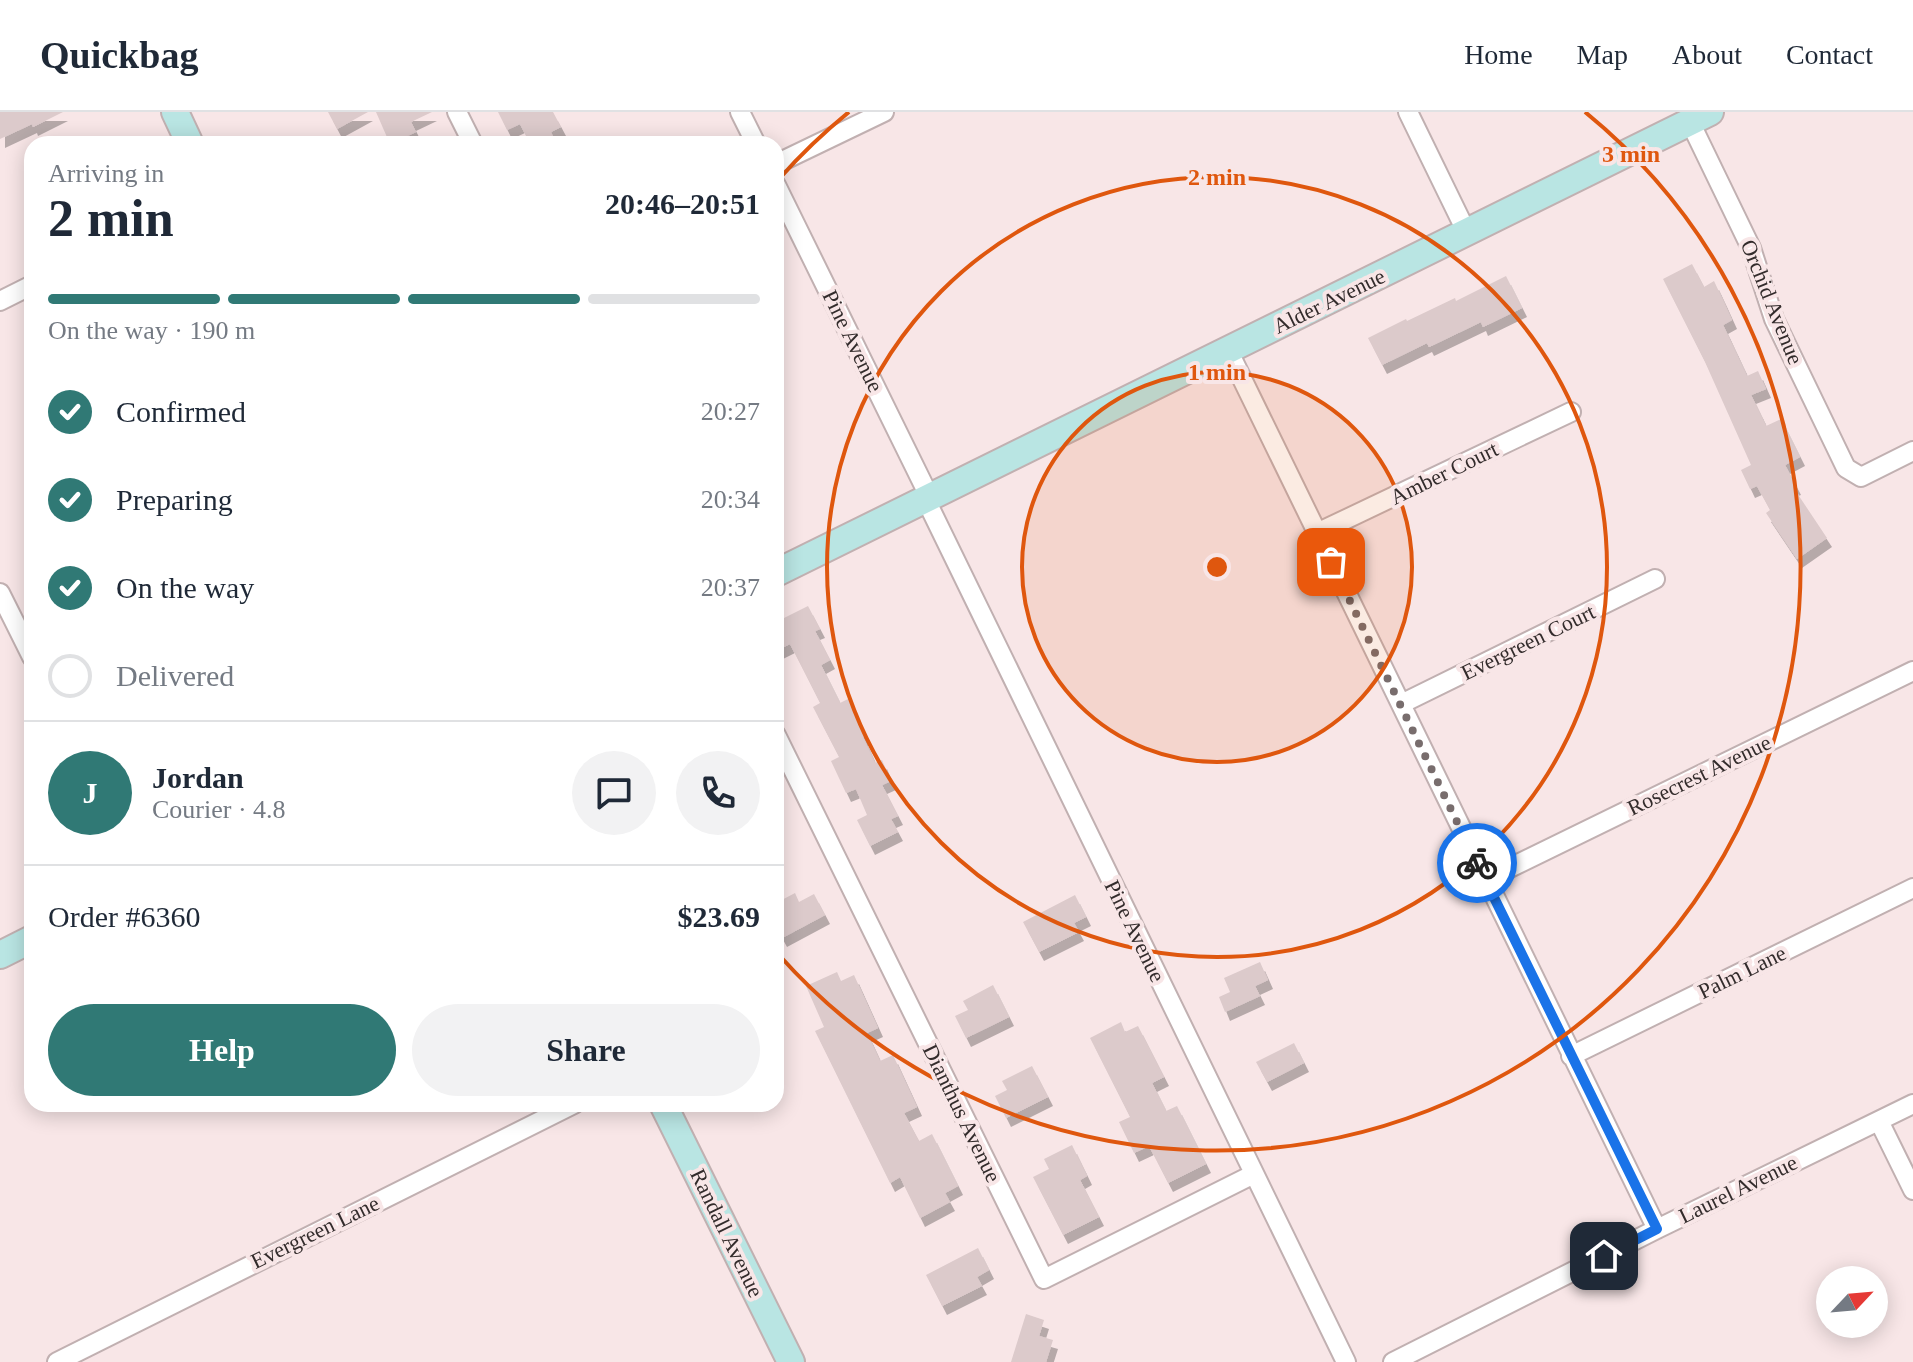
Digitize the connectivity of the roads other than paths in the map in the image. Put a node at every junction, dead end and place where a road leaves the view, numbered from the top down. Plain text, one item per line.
1 (175, 112) edge
2 (457, 112) edge
3 (740, 112) edge
4 (884, 112) edge
5 (1408, 112) edge
6 (1700, 117) edge
7 (186, 136) edge
8 (469, 136) edge
9 (752, 136) edge
10 (784, 160) edge
11 (784, 202) edge
12 (1467, 233) junction
13 (24, 289) edge
14 (0, 301) edge
15 (1228, 350) junction
16 (1571, 412) dead end
17 (1913, 451) edge
18 (928, 499) junction
19 (1317, 533) junction
20 (784, 569) edge
21 (1655, 579) dead end
22 (0, 593) edge
23 (24, 641) edge
24 (1913, 671) edge
25 (1401, 704) junction
26 (784, 751) edge
27 (1485, 880) junction
28 (1913, 888) edge
29 (24, 943) edge
30 (0, 955) edge
31 (1571, 1056) junction
32 (1913, 1104) edge
33 (558, 1112) edge
34 (667, 1112) edge
35 (1879, 1121) junction
36 (1254, 1174) junction
37 (1913, 1190) edge
38 (1657, 1229) junction
39 (57, 1362) edge
40 (791, 1362) edge
41 (1346, 1362) edge
42 (1393, 1362) edge

1 - 7 main road
2 - 8 street
3 - 9 street
4 - 10 street
5 - 12 street
6 - 12 main road, Alder Avenue
6 - 17 street, Orchid Avenue
11 - 18 street, Pine Avenue
12 - 15 main road, Alder Avenue
13 - 14 street
15 - 18 main road, Alder Avenue
15 - 19 street
16 - 19 street, Amber Court
18 - 20 main road, Alder Avenue
18 - 36 street, Pine Avenue
19 - 25 street
21 - 25 street, Evergreen Court
22 - 23 street
24 - 27 street, Rosecrest Avenue
25 - 27 street
26 - 36 street, Dianthus Avenue
27 - 31 street
28 - 31 street, Palm Lane
29 - 30 main road
31 - 38 street
32 - 35 street, Laurel Avenue
33 - 39 street, Evergreen Lane
34 - 40 main road, Randall Avenue
35 - 37 street
35 - 38 street, Laurel Avenue
36 - 41 street, Pine Avenue
38 - 42 street, Laurel Avenue

